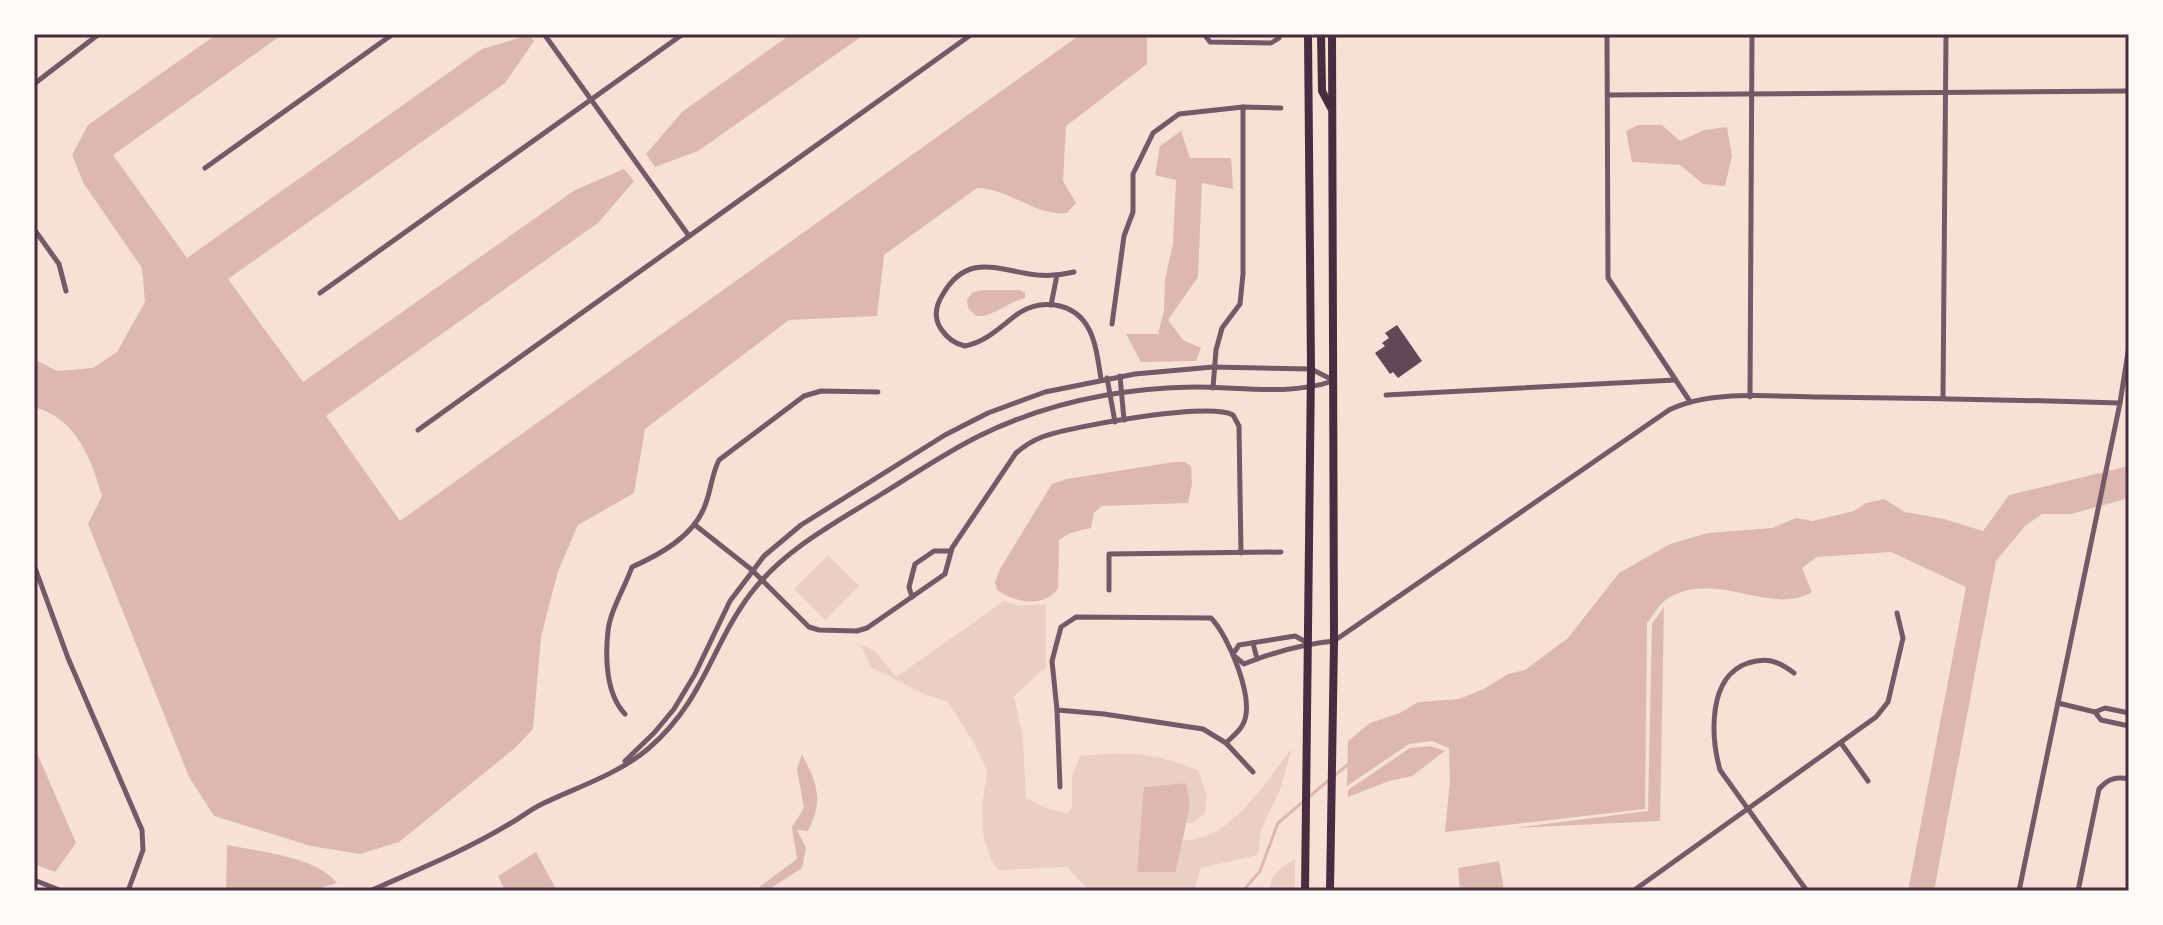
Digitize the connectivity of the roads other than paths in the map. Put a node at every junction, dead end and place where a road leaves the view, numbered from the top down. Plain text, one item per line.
1 (99, 34) edge
2 (393, 34) edge
3 (544, 34) edge
4 (683, 34) edge
5 (972, 34) edge
6 (1204, 34) edge
7 (1279, 34) edge
8 (1308, 34) edge
9 (1321, 34) edge
10 (1332, 34) edge
11 (1607, 34) edge
12 (1752, 34) edge
13 (1946, 34) edge
14 (34, 84) edge
15 (2129, 91) edge
16 (1945, 92) junction
17 (1609, 95) junction
18 (1752, 95) junction
19 (591, 100) junction
20 (1243, 107) junction
21 (1281, 108) dead end
22 (1333, 112) junction
23 (205, 168) dead end
24 (34, 229) edge
25 (689, 236) junction
26 (1074, 272) dead end
27 (1057, 275) junction
28 (66, 291) dead end
29 (320, 293) dead end
30 (1051, 305) junction
31 (1112, 324) dead end
32 (2129, 346) edge
33 (1213, 367) junction
34 (1311, 369) junction
35 (1120, 376) junction
36 (1104, 379) junction
37 (1675, 380) junction
38 (1334, 381) junction
39 (1213, 388) junction
40 (1311, 389) junction
41 (878, 392) dead end
42 (1122, 392) junction
43 (1110, 394) junction
44 (1386, 395) dead end
45 (1750, 397) junction
46 (1943, 398) junction
47 (1689, 400) junction
48 (2120, 403) junction
49 (1124, 420) junction
50 (1115, 422) junction
51 (418, 430) dead end
52 (695, 525) junction
53 (951, 551) junction
54 (1281, 552) dead end
55 (1241, 553) junction
56 (34, 565) edge
57 (752, 570) junction
58 (762, 580) junction
59 (1109, 590) dead end
60 (912, 597) junction
61 (1897, 613) dead end
62 (1334, 641) junction
63 (1253, 643) junction
64 (1309, 643) junction
65 (1233, 655) junction
66 (1257, 659) junction
67 (1794, 673) dead end
68 (2058, 703) junction
69 (1057, 710) junction
70 (2095, 712) junction
71 (2129, 713) edge
72 (625, 714) dead end
73 (2129, 726) edge
74 (1226, 743) junction
75 (1841, 743) junction
76 (619, 766) junction
77 (1253, 772) dead end
78 (2129, 779) edge
79 (1868, 781) dead end
80 (1060, 787) dead end
81 (1748, 809) junction
82 (34, 880) edge
83 (62, 891) edge
84 (128, 891) edge
85 (370, 891) edge
86 (1305, 891) edge
87 (1330, 891) edge
88 (1633, 891) edge
89 (1807, 891) edge
90 (2019, 891) edge
91 (2078, 891) edge

1 - 14 street
2 - 23 street
3 - 19 street
4 - 19 street
5 - 25 street
6 - 7 street
8 - 34 main road
9 - 22 main road
10 - 22 main road
11 - 17 street
12 - 18 street
13 - 16 street
15 - 16 street
16 - 18 street
16 - 46 street
17 - 18 street
17 - 37 street
18 - 45 street
19 - 25 street
19 - 29 street
20 - 21 street
20 - 31 street
20 - 33 street
22 - 38 main road
24 - 28 street
25 - 51 street
26 - 27 street
27 - 30 street
27 - 30 street
30 - 36 street
32 - 48 street
33 - 34 street
33 - 35 street
33 - 39 street
34 - 38 street
34 - 40 main road
35 - 36 street
35 - 42 street
36 - 43 street
36 - 57 street
37 - 44 street
37 - 47 street
38 - 40 street
38 - 62 main road
39 - 40 street
39 - 42 street
40 - 64 main road
41 - 52 street
42 - 43 street
42 - 49 street
43 - 50 street
43 - 58 street
45 - 46 street
45 - 47 street
46 - 48 street
47 - 62 street
48 - 68 street
49 - 50 street
49 - 55 street
50 - 53 street
52 - 57 street
52 - 72 street
53 - 60 street
53 - 60 street
54 - 55 street
55 - 59 street
56 - 84 street
57 - 58 street
57 - 76 street
58 - 60 street
58 - 76 street
61 - 75 street
62 - 64 street
62 - 87 main road
63 - 64 street
63 - 65 street
63 - 66 street
64 - 66 street
64 - 86 main road
65 - 66 street
65 - 69 street
65 - 74 street
67 - 81 street
68 - 70 street
68 - 90 street
69 - 74 street
69 - 80 street
70 - 71 street
70 - 73 street
74 - 77 street
75 - 79 street
75 - 81 street
76 - 85 street
78 - 91 street
81 - 88 street
81 - 89 street
82 - 83 street

